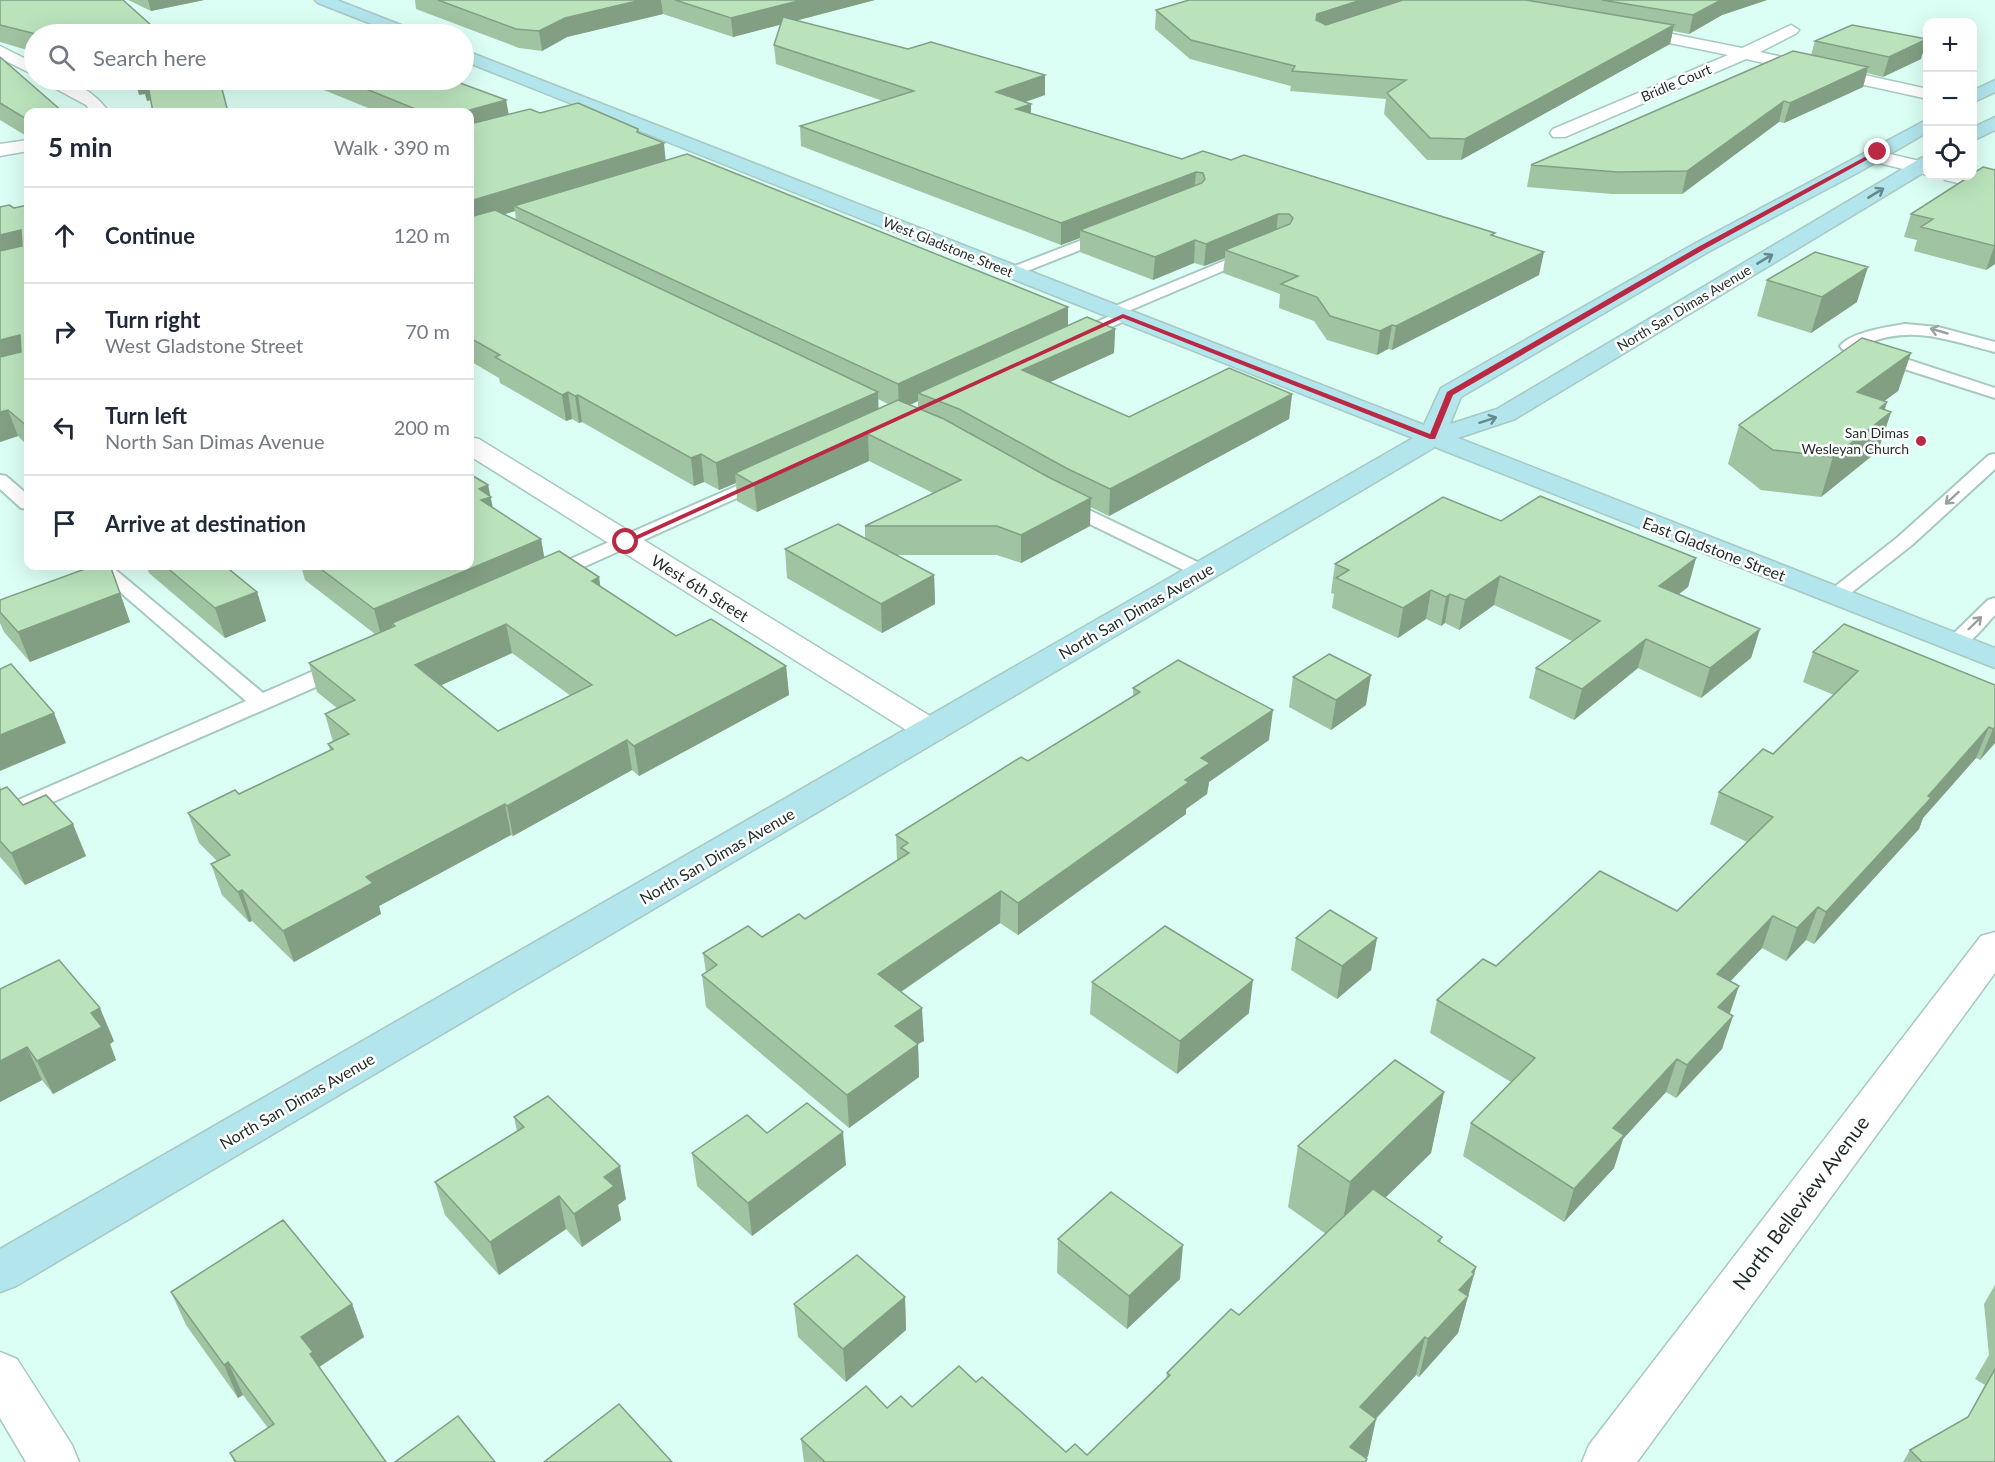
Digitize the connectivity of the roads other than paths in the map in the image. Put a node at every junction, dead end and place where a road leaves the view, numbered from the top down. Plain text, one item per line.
1 (323, 0) edge
2 (384, 24) edge
3 (1613, 28) edge
4 (1791, 30) dead end
5 (0, 51) edge
6 (1743, 54) junction
7 (474, 60) edge
8 (24, 64) edge
9 (1995, 85) edge
10 (71, 90) edge
11 (1923, 93) edge
12 (1977, 95) edge
13 (592, 106) junction
14 (97, 108) edge
15 (570, 112) edge
16 (1995, 122) edge
17 (1925, 126) edge
18 (1977, 132) edge
19 (1559, 133) dead end
20 (24, 147) edge
21 (0, 150) edge
22 (1873, 156) junction
23 (720, 157) junction
24 (1923, 166) edge
25 (687, 167) edge
26 (1923, 167) edge
27 (1969, 180) edge
28 (1995, 186) edge
29 (1122, 228) edge
30 (1272, 245) edge
31 (1012, 272) junction
32 (1118, 314) junction
33 (1059, 345) edge
34 (1995, 347) edge
35 (1995, 393) edge
36 (1432, 438) junction
37 (474, 447) edge
38 (1995, 459) edge
39 (778, 472) edge
40 (0, 480) edge
41 (1047, 495) edge
42 (24, 501) edge
43 (626, 542) junction
44 (105, 570) edge
45 (1203, 572) junction
46 (529, 584) edge
47 (1835, 596) junction
48 (1995, 604) edge
49 (1954, 643) junction
50 (1995, 659) edge
51 (357, 660) edge
52 (260, 702) junction
53 (931, 731) junction
54 (0, 817) edge
55 (1995, 945) edge
56 (0, 1272) edge
57 (0, 1374) edge
58 (54, 1462) edge
59 (1607, 1462) edge

1 - 2 main road
3 - 6 street
4 - 6 street, Bridle Court
5 - 8 street
6 - 11 street
6 - 19 street, Bridle Court
7 - 13 main road, West Gladstone Street
9 - 12 main road
10 - 14 street
13 - 15 street
13 - 23 main road, West Gladstone Street
16 - 18 main road
17 - 22 main road
20 - 21 street
22 - 24 street
22 - 36 main road
23 - 25 street
23 - 31 main road, West Gladstone Street
36 -> 26 main road, North San Dimas Avenue
27 - 28 street
29 - 31 lane
30 - 32 lane
31 - 32 main road, West Gladstone Street
32 - 33 lane
32 - 36 main road, West Gladstone Street
34 -> 35 lane
36 - 45 main road, North San Dimas Avenue
36 - 47 main road, East Gladstone Street
37 - 43 street, West 6th Street
38 -> 47 lane
39 - 43 lane
40 - 42 lane
41 - 45 lane
43 - 46 lane
43 - 53 street, West 6th Street
44 - 52 lane
45 - 53 main road, North San Dimas Avenue
47 - 49 main road, East Gladstone Street
49 -> 48 lane
49 - 50 main road, East Gladstone Street
51 - 52 lane
52 - 54 lane
53 - 56 main road, North San Dimas Avenue
55 - 59 street, North Belleview Avenue
57 - 58 street

